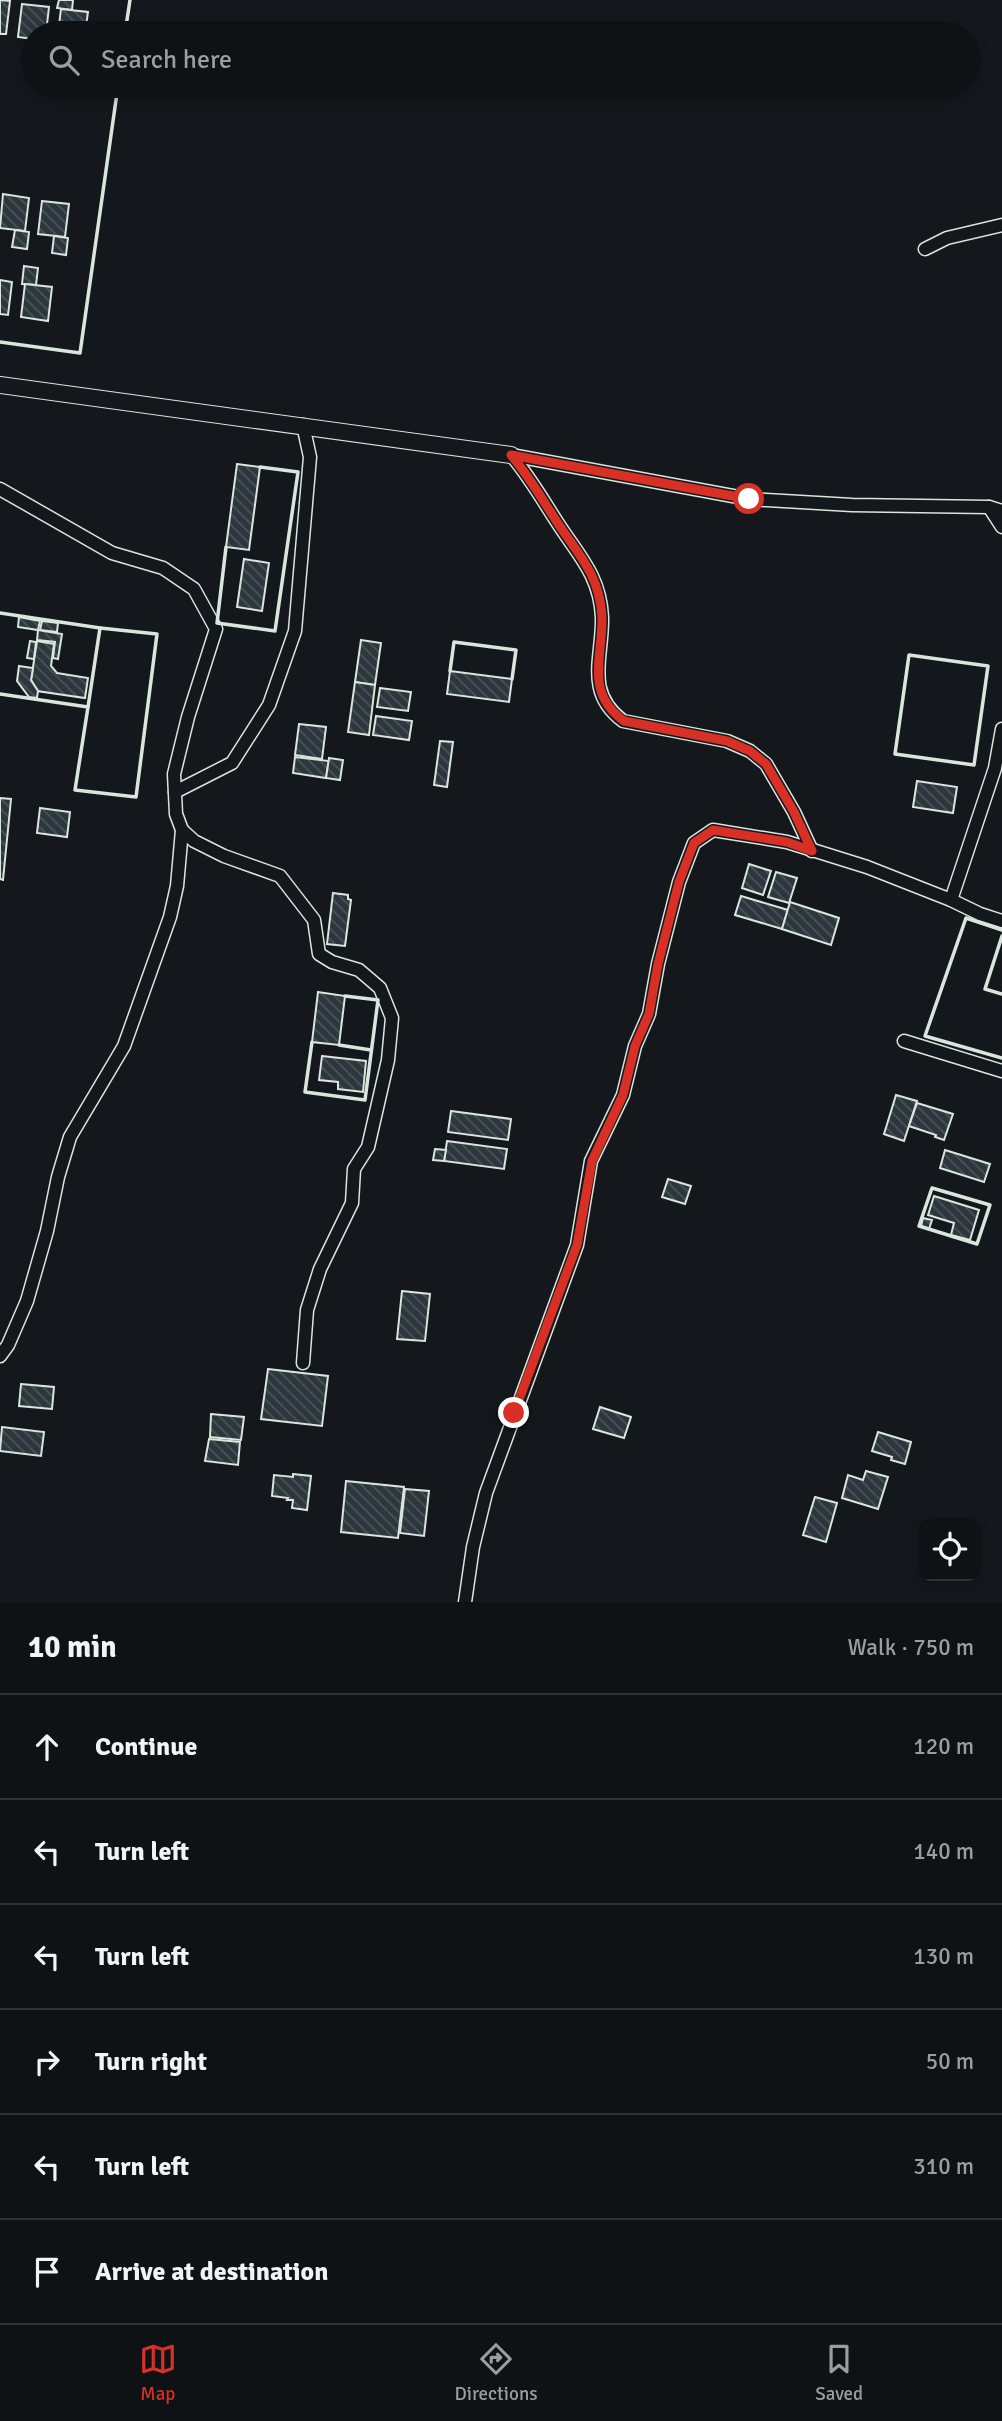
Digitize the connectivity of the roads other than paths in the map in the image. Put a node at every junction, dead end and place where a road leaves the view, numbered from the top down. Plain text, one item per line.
1 (1002, 225) edge
2 (925, 249) dead end
3 (0, 385) edge
4 (303, 425) junction
5 (511, 455) junction
6 (0, 489) edge
7 (989, 507) junction
8 (1002, 511) edge
9 (1002, 527) edge
10 (1002, 729) edge
11 (998, 769) edge
12 (175, 792) junction
13 (182, 830) junction
14 (812, 851) junction
15 (951, 900) junction
16 (1002, 921) edge
17 (904, 1041) dead end
18 (1002, 1071) edge
19 (0, 1356) edge
20 (303, 1363) dead end
21 (465, 1602) edge

1 - 2 street
3 - 4 street
4 - 5 street
4 - 12 street
5 - 7 street
5 - 14 street
6 - 12 street
7 - 8 street
7 - 9 street
10 - 11 street
11 - 15 street
12 - 13 street
13 - 19 street
13 - 20 street
14 - 15 street
14 - 21 street
15 - 16 street
17 - 18 street

